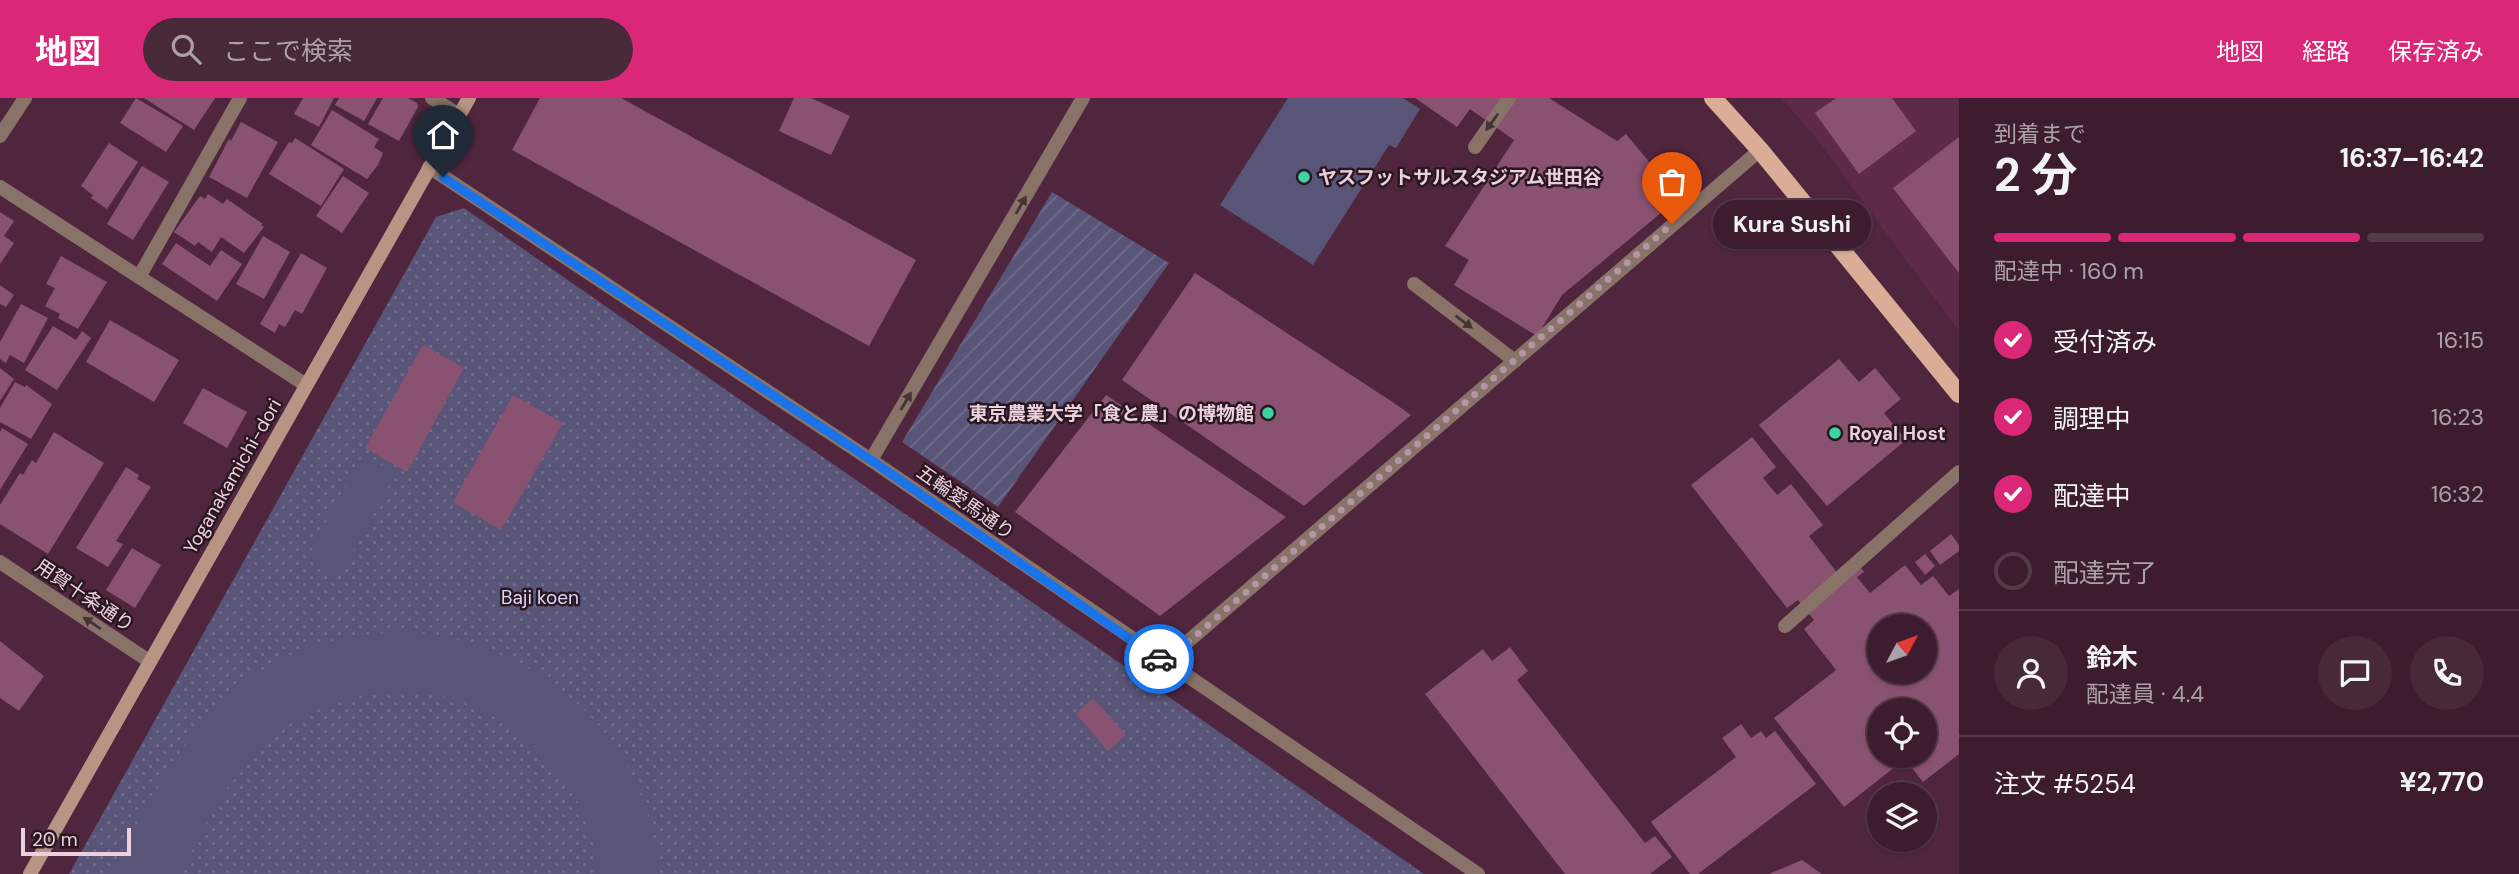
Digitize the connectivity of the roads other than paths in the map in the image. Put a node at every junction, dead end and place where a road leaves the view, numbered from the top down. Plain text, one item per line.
1 (25, 98) edge
2 (240, 98) edge
3 (432, 98) edge
4 (469, 98) edge
5 (1083, 98) edge
6 (1510, 98) edge
7 (1713, 98) edge
8 (460, 116) junction
9 (0, 136) edge
10 (1475, 147) dead end
11 (1760, 150) junction
12 (429, 167) junction
13 (0, 187) edge
14 (139, 277) junction
15 (1414, 284) dead end
16 (1515, 360) junction
17 (306, 385) junction
18 (1959, 394) edge
19 (871, 460) junction
20 (1959, 472) edge
21 (0, 562) edge
22 (1785, 626) dead end
23 (149, 661) junction
24 (1164, 662) junction
25 (30, 874) edge
26 (1478, 874) edge

1 - 9 street
2 - 14 street
3 - 8 street
4 - 8 street, Yoganakamichi-dori
19 -> 5 street
6 -> 10 street
7 - 11 main road
8 - 12 street, Yoganakamichi-dori
11 - 16 street
11 - 18 main road
12 - 17 street, Yoganakamichi-dori
12 - 19 street, 五輪愛馬通り
13 - 14 street
14 - 17 street
15 -> 16 street
16 - 24 street
17 - 23 street, Yoganakamichi-dori
19 - 24 street, 五輪愛馬通り
20 - 22 street
23 -> 21 street, 用賀十条通り
23 - 25 street, Yoganakamichi-dori
24 - 26 street, 五輪愛馬通り

